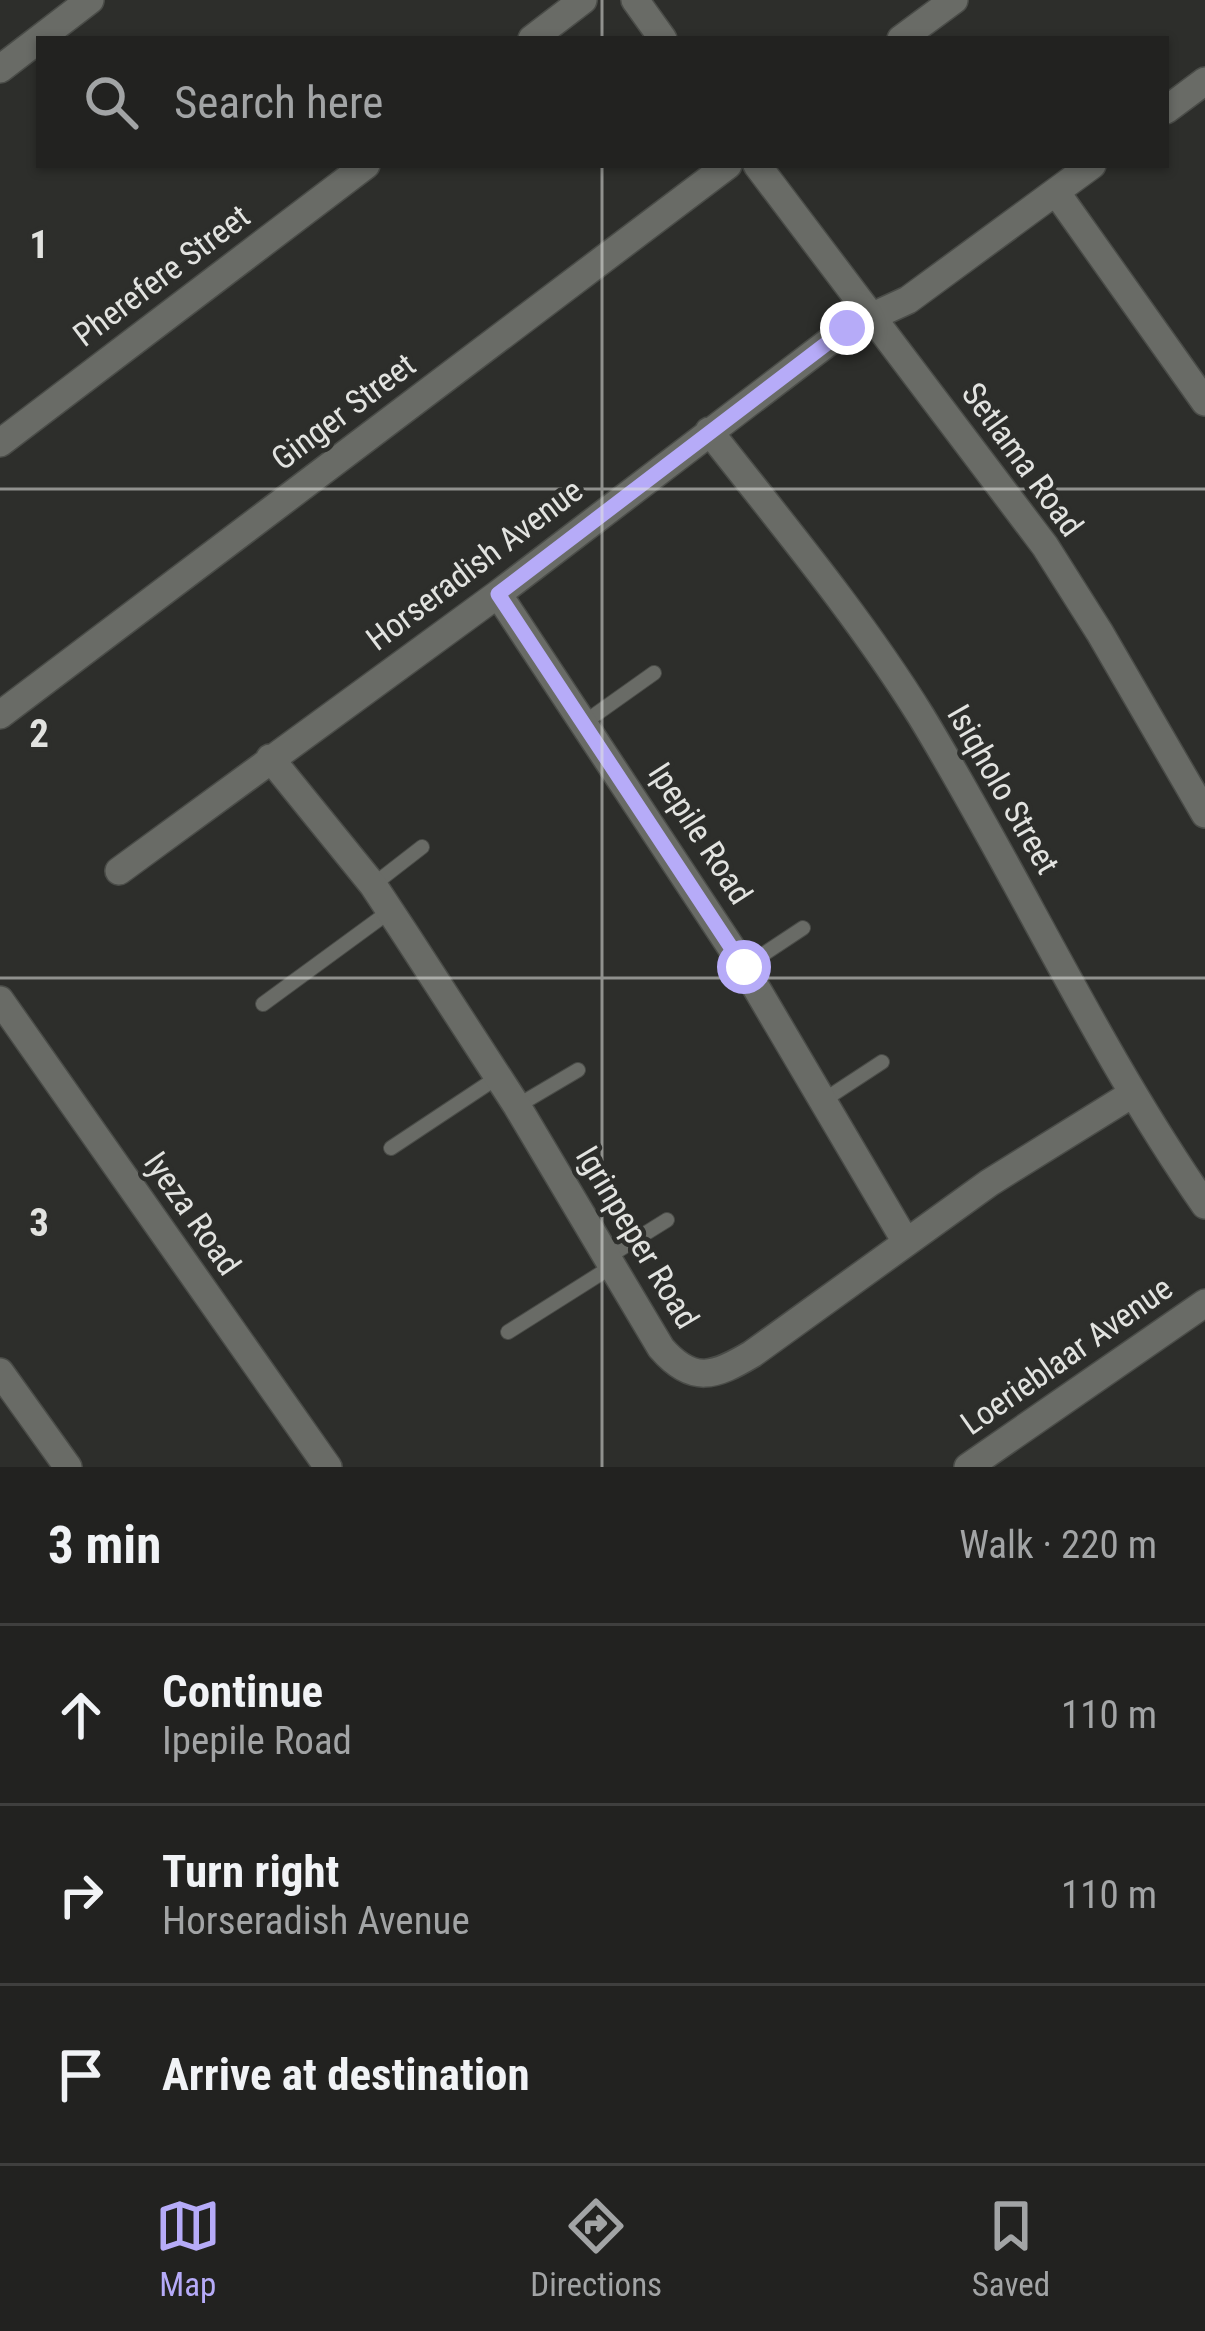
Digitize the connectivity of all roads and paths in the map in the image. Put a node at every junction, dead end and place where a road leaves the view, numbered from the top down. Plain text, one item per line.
1 (90, 0) edge
2 (583, 0) edge
3 (635, 0) edge
4 (954, 0) edge
5 (42, 36) edge
6 (536, 36) edge
7 (661, 36) edge
8 (905, 36) edge
9 (36, 41) edge
10 (0, 68) edge
11 (1205, 81) edge
12 (1169, 108) edge
13 (362, 168) edge
14 (724, 168) edge
15 (759, 168) edge
16 (1088, 168) edge
17 (1056, 192) junction
18 (872, 317) junction
19 (1205, 402) edge
20 (709, 431) junction
21 (0, 443) edge
22 (498, 594) junction
23 (654, 674) dead end
24 (0, 715) edge
25 (585, 722) junction
26 (270, 758) junction
27 (1205, 814) edge
28 (422, 847) dead end
29 (118, 871) dead end
30 (373, 885) junction
31 (390, 910) junction
32 (802, 928) dead end
33 (744, 967) junction
34 (0, 1000) edge
35 (263, 1004) dead end
36 (881, 1062) dead end
37 (578, 1070) dead end
38 (498, 1077) junction
39 (1132, 1094) junction
40 (824, 1100) junction
41 (517, 1106) junction
42 (391, 1148) dead end
43 (1205, 1204) edge
44 (667, 1220) dead end
45 (906, 1242) junction
46 (608, 1263) junction
47 (1205, 1303) edge
48 (508, 1332) dead end
49 (0, 1372) edge
50 (68, 1467) edge
51 (328, 1467) edge
52 (968, 1467) edge

1 - 5 street
2 - 6 street
3 - 7 street
4 - 8 street
9 - 10 street
11 - 12 street
13 - 21 street, Pherefere Street
14 - 24 street, Ginger Street
15 - 18 street, Setlama Road
16 - 17 street, Horseradish Avenue
17 - 18 street, Horseradish Avenue
17 - 19 street
18 - 20 street, Horseradish Avenue
18 - 27 street, Setlama Road
20 - 22 street, Horseradish Avenue
20 - 39 street, Isiqholo Street
22 - 25 street, Ipepile Road
22 - 26 street, Horseradish Avenue
23 - 25 lane
25 - 33 street, Ipepile Road
26 - 29 street, Horseradish Avenue
26 - 30 street, Igrinpeper Road
28 - 30 lane
30 - 31 street, Igrinpeper Road
31 - 35 lane
31 - 38 street, Igrinpeper Road
32 - 33 lane
33 - 40 street, Ipepile Road
34 - 51 street, Iyeza Road
36 - 40 lane
37 - 41 lane
38 - 41 street, Igrinpeper Road
38 - 42 lane
39 - 43 street, Isiqholo Street
39 - 45 street, Igrinpeper Road
40 - 45 street, Ipepile Road
41 - 46 street, Igrinpeper Road
44 - 46 lane
45 - 46 street, Igrinpeper Road
46 - 48 lane
47 - 52 street, Loerieblaar Avenue
49 - 50 street

